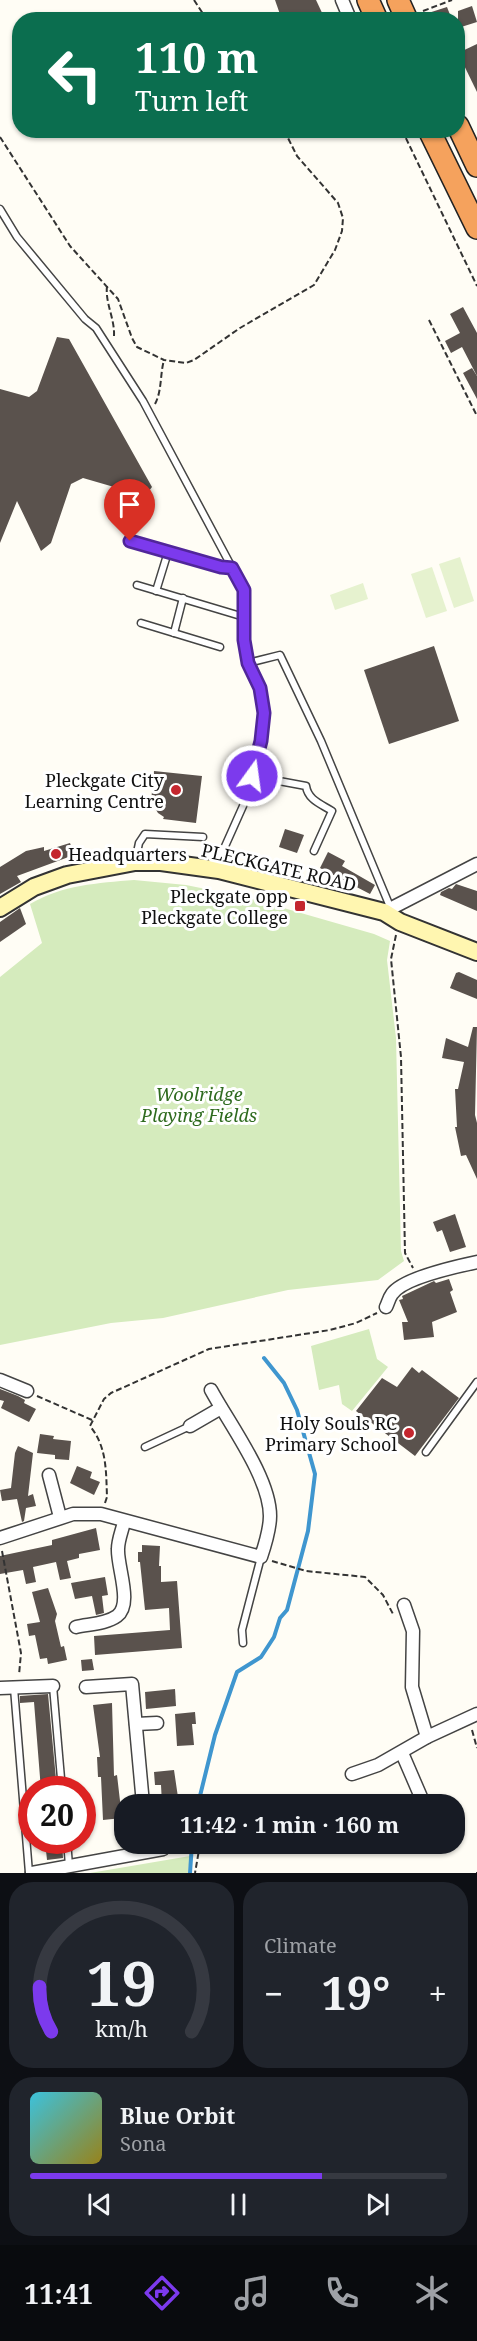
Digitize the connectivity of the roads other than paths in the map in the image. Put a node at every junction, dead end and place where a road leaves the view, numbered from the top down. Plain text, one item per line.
1 (433, 138) edge
2 (464, 138) edge
3 (477, 166) edge
4 (0, 209) edge
5 (477, 228) edge
6 (130, 541) dead end
7 (168, 552) junction
8 (232, 568) junction
9 (137, 585) dead end
10 (156, 591) junction
11 (183, 598) junction
12 (244, 617) junction
13 (141, 623) dead end
14 (174, 633) junction
15 (220, 647) dead end
16 (248, 663) junction
17 (252, 776) junction
18 (203, 837) dead end
19 (314, 851) dead end
20 (135, 862) junction
21 (477, 864) edge
22 (219, 870) junction
23 (0, 908) edge
24 (392, 914) junction
25 (477, 952) edge
26 (477, 1262) edge
27 (386, 1307) road end
28 (0, 1380) edge
29 (477, 1382) edge
30 (211, 1390) dead end
31 (27, 1391) road end
32 (221, 1408) junction
33 (190, 1426) joint
34 (145, 1447) dead end
35 (426, 1452) dead end
36 (49, 1475) dead end
37 (60, 1517) junction
38 (124, 1522) junction
39 (1, 1543) edge
40 (261, 1557) junction
41 (405, 1608) road end
42 (76, 1627) dead end
43 (243, 1643) dead end
44 (53, 1686) joint
45 (86, 1687) dead end
46 (0, 1688) edge
47 (14, 1688) junction
48 (473, 1716) edge
49 (157, 1723) dead end
50 (136, 1724) junction
51 (427, 1737) junction
52 (402, 1753) junction
53 (352, 1774) dead end
54 (61, 1776) edge
55 (142, 1794) edge
56 (420, 1794) edge
57 (68, 1854) edge
58 (118, 1854) edge
59 (69, 1866) junction
60 (31, 1873) edge

1 - 5 highway
2 - 3 highway
4 - 8 lane
6 - 7 lane
7 - 8 lane
7 - 10 lane
8 - 12 lane
9 - 10 lane
10 - 11 lane
11 - 12 lane
11 - 14 lane
12 - 16 lane
13 - 14 lane
14 - 15 lane
16 - 17 lane
16 - 24 lane
17 - 19 lane
17 - 22 lane
18 - 20 lane
20 - 22 main road, PLECKGATE ROAD
20 - 23 main road, PLECKGATE ROAD
21 - 24 street
22 - 24 main road, PLECKGATE ROAD
24 - 25 main road, PLECKGATE ROAD
26 - 27 street
28 - 31 street
29 - 35 lane
30 - 32 street
32 - 33 street
32 - 40 street
33 - 34 lane
36 - 37 street
37 - 38 street
37 - 39 street
38 - 40 street
38 - 42 street
40 - 43 lane
41 - 51 street
44 - 47 street
44 - 54 lane
45 - 50 street
46 - 47 street
47 - 60 lane
48 - 51 street
49 - 50 street
50 - 55 street
51 - 52 street
52 - 53 street
52 - 56 street
57 - 59 lane
58 - 59 street
59 - 60 street

